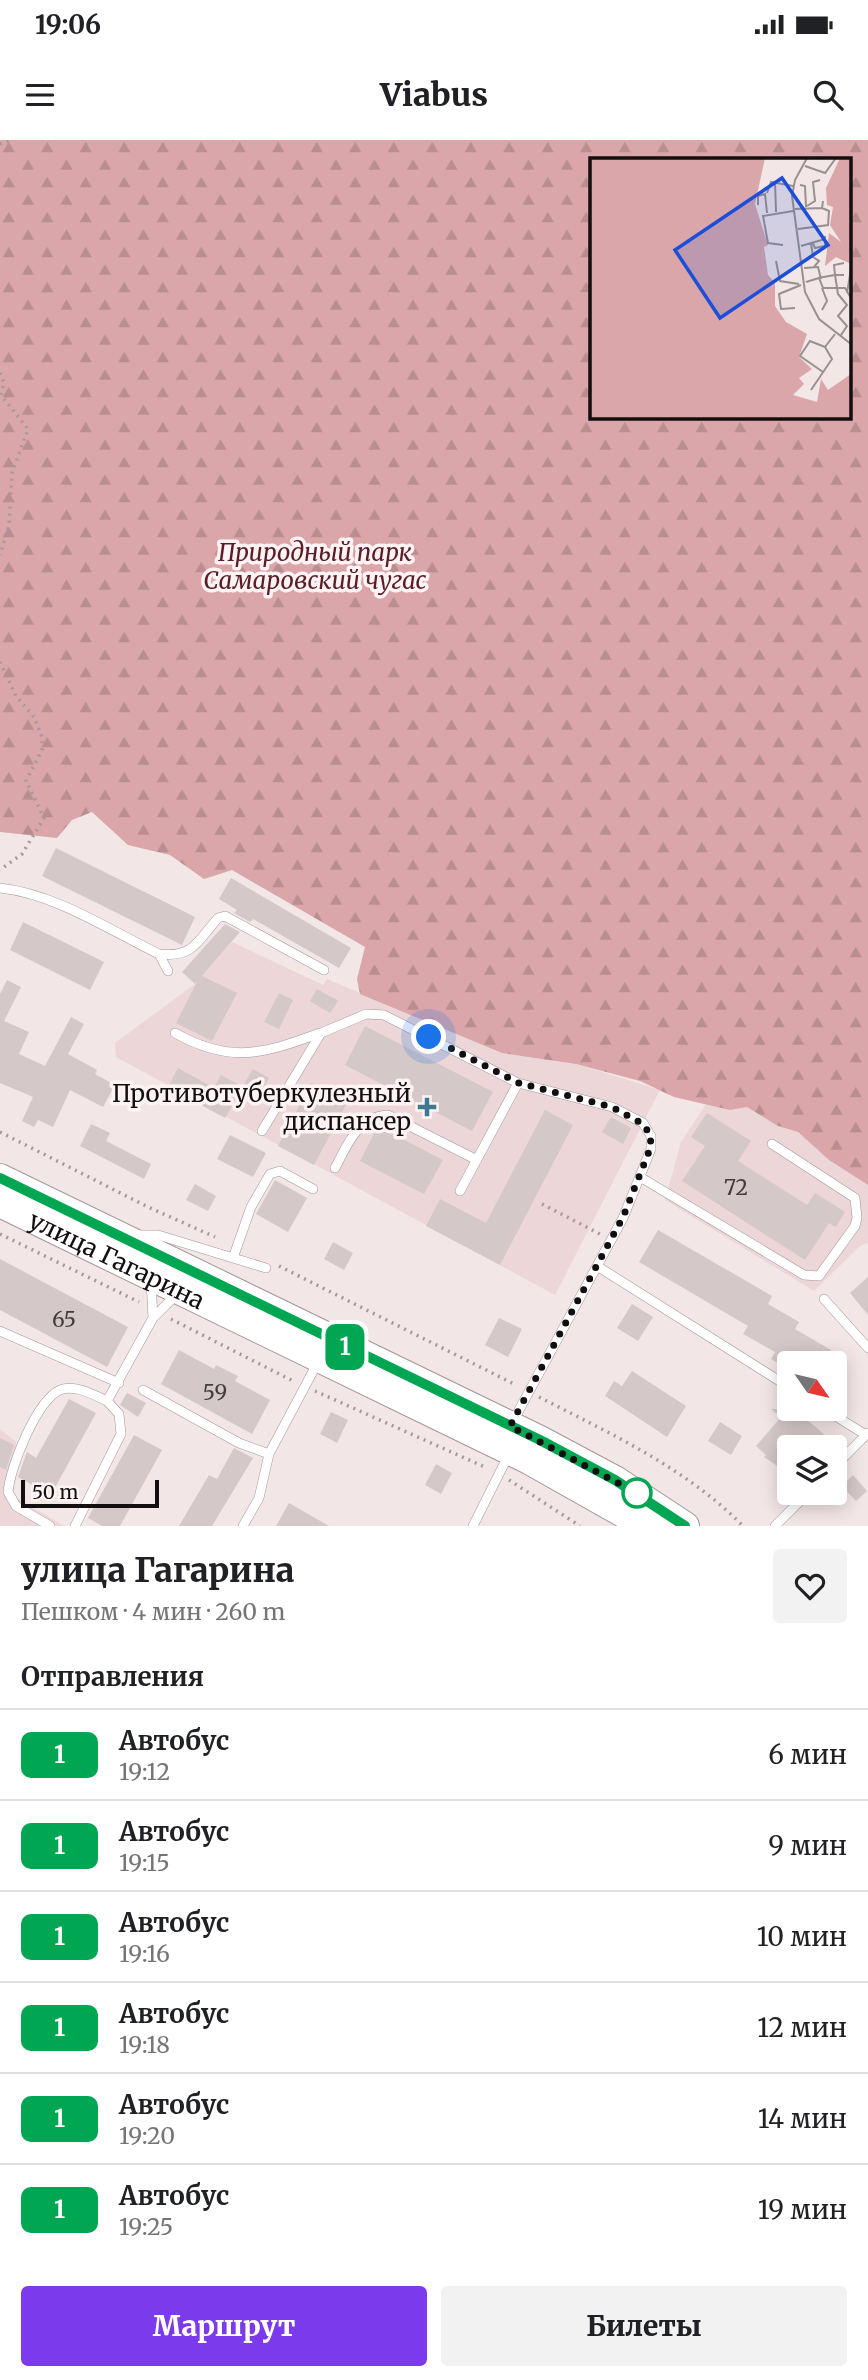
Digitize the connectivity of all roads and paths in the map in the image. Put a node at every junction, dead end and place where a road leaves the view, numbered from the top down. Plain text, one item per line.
1 (11, 140) edge
2 (0, 144) edge
3 (0, 373) edge
4 (0, 555) edge
5 (0, 662) edge
6 (0, 870) edge
7 (0, 888) edge
8 (159, 954) junction
9 (324, 970) dead end
10 (168, 971) dead end
11 (175, 1033) dead end
12 (321, 1033) junction
13 (519, 1083) junction
14 (262, 1131) dead end
15 (772, 1144) dead end
16 (477, 1160) junction
17 (335, 1168) dead end
18 (640, 1177) junction
19 (0, 1178) edge
20 (313, 1189) dead end
21 (460, 1191) dead end
22 (0, 1203) edge
23 (541, 1204) dead end
24 (121, 1238) junction
25 (612, 1240) junction
26 (233, 1258) junction
27 (597, 1266) junction
28 (156, 1267) junction
29 (265, 1268) dead end
30 (180, 1292) junction
31 (824, 1298) dead end
32 (153, 1318) junction
33 (0, 1331) edge
34 (868, 1348) edge
35 (325, 1350) junction
36 (777, 1379) edge
37 (119, 1383) junction
38 (143, 1390) dead end
39 (320, 1393) dead end
40 (541, 1398) dead end
41 (107, 1401) junction
42 (845, 1421) edge
43 (867, 1434) edge
44 (505, 1449) junction
45 (269, 1454) junction
46 (847, 1454) edge
47 (796, 1505) edge
48 (50, 1526) edge
49 (75, 1526) edge
50 (243, 1526) edge
51 (473, 1526) edge
52 (580, 1526) edge
53 (646, 1526) edge
54 (685, 1526) edge
55 (743, 1526) edge
56 (775, 1526) edge

1 - 2 path
3 - 4 path
5 - 6 path
7 - 8 lane
8 - 9 lane
8 - 10 lane
11 - 12 lane
12 - 13 lane
12 - 14 lane
13 - 16 lane
13 - 18 lane
15 - 18 lane
16 - 17 lane
16 - 21 lane
18 - 25 lane
19 - 24 main road, улица Гагарина
20 - 26 lane
22 - 28 main road, улица Гагарина
23 - 25 path
24 - 26 lane
24 - 28 main road, улица Гагарина
25 - 27 lane
26 - 29 lane
27 - 36 lane
27 - 44 lane
28 - 30 main road, улица Гагарина
28 - 32 lane
28 - 35 main road, улица Гагарина
30 - 32 lane
30 - 35 main road, улица Гагарина
31 - 34 lane
32 - 37 lane
33 - 37 lane
35 - 44 main road, улица Гагарина
35 - 45 lane
37 - 41 lane
38 - 45 lane
39 - 44 path
40 - 55 path
41 - 48 lane
41 - 49 lane
42 - 43 lane
43 - 46 lane
44 - 51 lane
44 - 52 path
44 - 53 main road, улица Гагарина
44 - 54 main road, улица Гагарина
45 - 50 lane
47 - 56 lane

